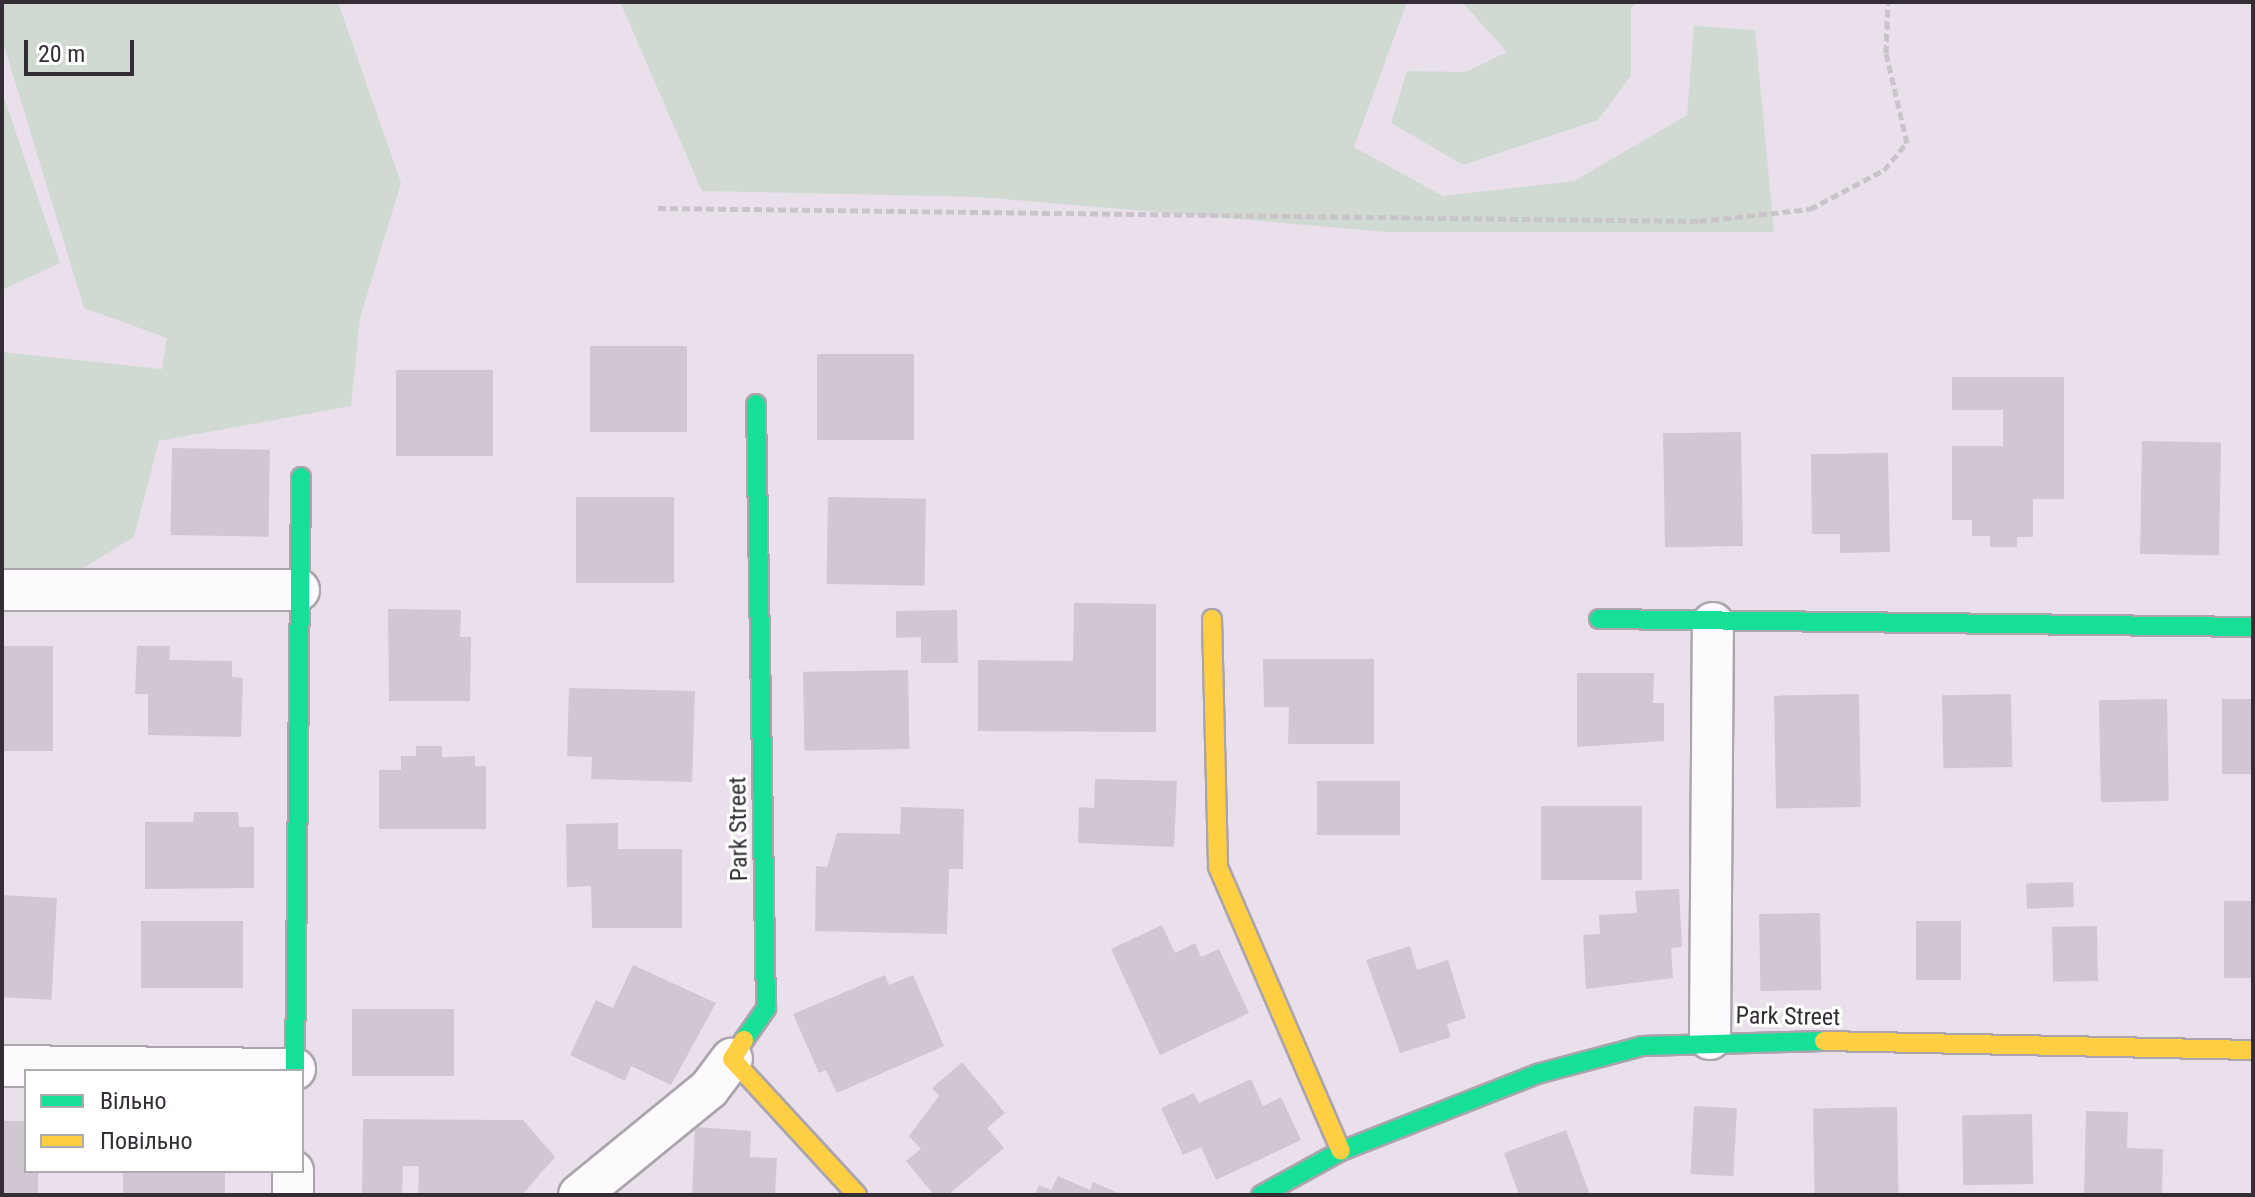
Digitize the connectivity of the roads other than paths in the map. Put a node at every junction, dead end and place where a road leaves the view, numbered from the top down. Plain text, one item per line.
1 (756, 404) dead end
2 (301, 477) dead end
3 (2, 590) edge
4 (299, 590) junction
5 (1212, 619) dead end
6 (1599, 619) dead end
7 (1713, 623) junction
8 (2253, 627) edge
9 (1710, 1039) junction
10 (2253, 1050) edge
11 (732, 1059) junction
12 (2, 1066) edge
13 (222, 1069) edge
14 (295, 1069) edge
15 (1341, 1151) junction
16 (293, 1173) edge
17 (293, 1195) edge
18 (579, 1195) edge
19 (857, 1195) edge
20 (1261, 1195) edge

1 - 11 street, Park Street
2 - 4 street
3 - 4 street
4 - 14 street
5 - 15 street
6 - 7 street
7 - 8 street
7 - 9 street
9 - 10 street, Park Street
9 - 15 street, Park Street
11 - 18 street
11 - 19 street
12 - 13 street
15 - 20 street, Park Street
16 - 17 street

